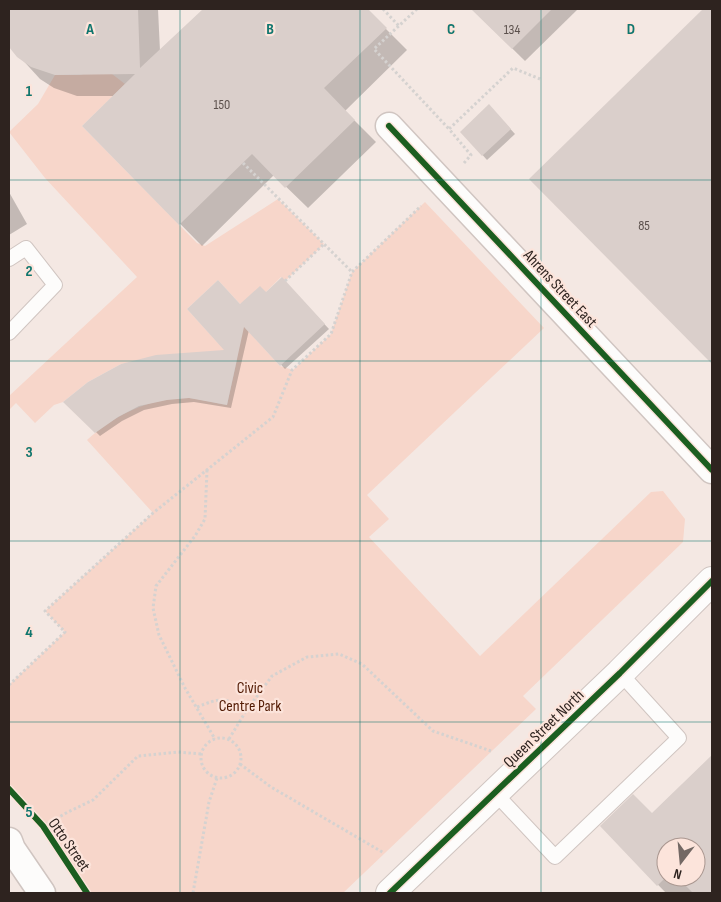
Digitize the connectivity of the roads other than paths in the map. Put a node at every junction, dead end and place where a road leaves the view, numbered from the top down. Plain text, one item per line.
1 (389, 126) dead end
2 (9, 259) edge
3 (9, 334) edge
4 (712, 470) edge
5 (712, 581) edge
6 (620, 673) junction
7 (495, 794) junction
8 (10, 846) edge
9 (42, 893) edge
10 (390, 893) edge

1 - 4 street, Ahrens Street East
2 - 3 lane
5 - 6 street, Queen Street North
6 - 7 street, Queen Street North
6 - 7 lane
7 - 10 street, Queen Street North
8 - 9 street

